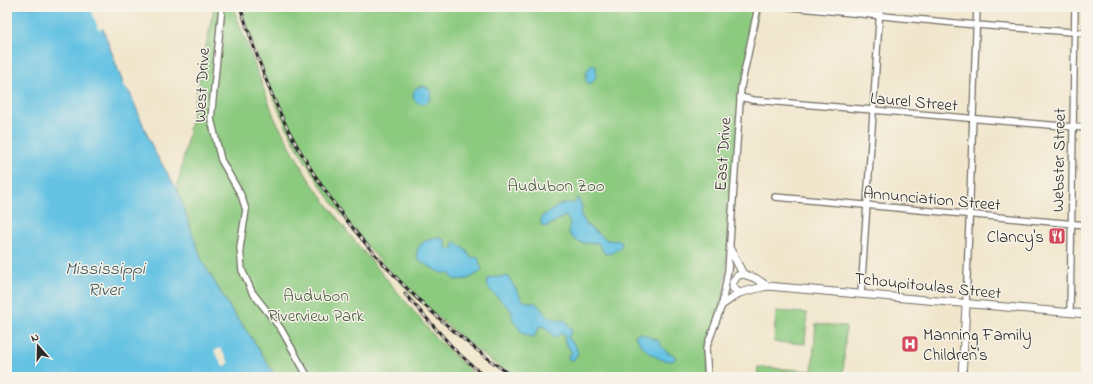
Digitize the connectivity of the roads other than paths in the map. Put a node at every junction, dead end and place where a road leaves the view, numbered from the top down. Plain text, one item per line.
1 (222, 7) edge
2 (758, 7) edge
3 (790, 7) edge
4 (880, 7) edge
5 (977, 7) edge
6 (1075, 7) edge
7 (879, 16) junction
8 (976, 25) junction
9 (1074, 32) junction
10 (1086, 33) edge
11 (740, 96) junction
12 (873, 111) junction
13 (973, 120) junction
14 (1073, 127) junction
15 (1086, 128) edge
16 (775, 197) dead end
17 (867, 206) junction
18 (970, 214) junction
19 (1072, 225) junction
20 (1086, 225) edge
21 (730, 249) junction
22 (742, 274) junction
23 (767, 286) junction
24 (739, 293) junction
25 (861, 294) junction
26 (722, 305) junction
27 (966, 305) junction
28 (1070, 313) junction
29 (1086, 314) edge
30 (308, 377) edge
31 (708, 377) edge
32 (962, 377) edge

1 - 30 street, West Drive
2 - 11 street, East Drive
3 - 7 street
4 - 7 street
5 - 8 street
6 - 9 street, Webster Street
7 - 8 street
7 - 12 street
8 - 9 street
8 - 13 street
9 - 10 street
9 - 14 street, Webster Street
11 - 12 street, Laurel Street
11 - 21 street, East Drive
12 - 13 street, Laurel Street
12 - 17 street
13 - 14 street, Laurel Street
13 - 18 street
14 - 15 street, Laurel Street
14 - 19 street, Webster Street
16 - 17 street, Annunciation Street
17 - 18 street, Annunciation Street
17 - 25 street
18 - 19 street, Annunciation Street
18 - 27 street
19 - 20 street, Annunciation Street
19 - 28 street, Webster Street
21 - 22 street
21 - 26 street, East Drive
22 - 23 street, Tchoupitoulas Street
22 - 24 street
23 - 24 street, Tchoupitoulas Street
23 - 25 street, Tchoupitoulas Street
24 - 26 street, Tchoupitoulas Street
25 - 27 street, Tchoupitoulas Street
26 - 31 street, East Drive
27 - 28 street, Tchoupitoulas Street
27 - 32 street
28 - 29 street, Tchoupitoulas Street

